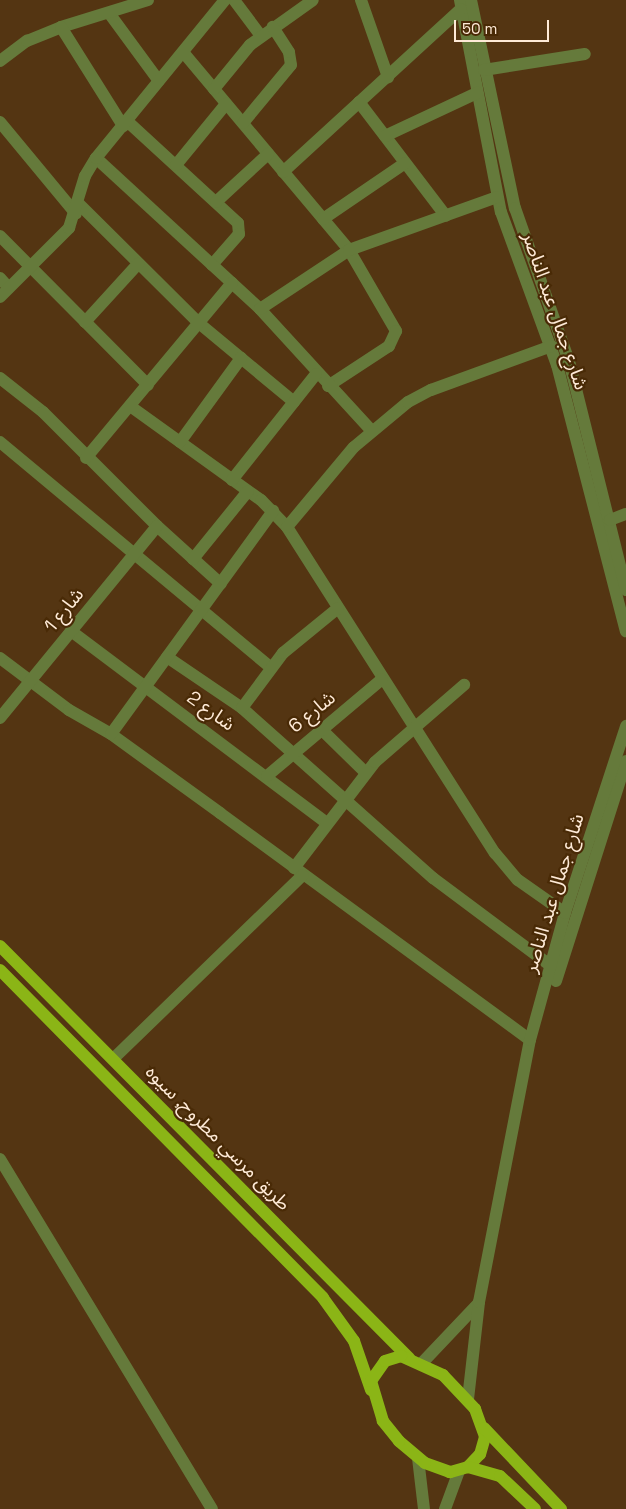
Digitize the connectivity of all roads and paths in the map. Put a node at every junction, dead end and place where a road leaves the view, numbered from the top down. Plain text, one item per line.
1 (148, 0) edge
2 (225, 0) edge
3 (234, 0) edge
4 (313, 0) edge
5 (361, 0) edge
6 (464, 3) edge
7 (298, 4) edge
8 (109, 13) junction
9 (273, 27) junction
10 (61, 28) junction
11 (261, 36) junction
12 (183, 52) junction
13 (585, 54) dead end
14 (0, 61) edge
15 (484, 70) junction
16 (388, 76) junction
17 (159, 81) junction
18 (214, 89) junction
19 (477, 93) junction
20 (359, 102) junction
21 (226, 104) junction
22 (0, 122) edge
23 (243, 123) junction
24 (125, 124) junction
25 (384, 136) junction
26 (268, 154) junction
27 (96, 158) junction
28 (405, 163) junction
29 (176, 165) junction
30 (283, 172) junction
31 (497, 198) junction
32 (216, 202) junction
33 (77, 209) junction
34 (446, 216) junction
35 (323, 219) junction
36 (0, 236) edge
37 (349, 250) junction
38 (138, 264) junction
39 (212, 265) junction
40 (30, 267) junction
41 (0, 278) edge
42 (232, 283) junction
43 (9, 288) junction
44 (0, 298) edge
45 (260, 309) junction
46 (85, 322) junction
47 (200, 324) junction
48 (551, 346) junction
49 (241, 358) junction
50 (316, 374) junction
51 (0, 378) edge
52 (148, 385) junction
53 (328, 386) junction
54 (294, 402) junction
55 (130, 406) junction
56 (371, 430) junction
57 (0, 442) edge
58 (180, 442) junction
59 (86, 458) junction
60 (232, 480) junction
61 (248, 491) junction
62 (598, 496) junction
63 (273, 511) junction
64 (626, 514) edge
65 (610, 520) junction
66 (157, 526) junction
67 (287, 527) junction
68 (134, 554) junction
69 (193, 559) junction
70 (221, 584) junction
71 (626, 590) edge
72 (338, 608) junction
73 (200, 611) junction
74 (71, 631) junction
75 (626, 631) edge
76 (167, 657) junction
77 (0, 658) edge
78 (271, 668) junction
79 (382, 679) junction
80 (29, 682) junction
81 (464, 685) dead end
82 (146, 687) junction
83 (242, 708) junction
84 (0, 718) edge
85 (626, 726) edge
86 (320, 728) junction
87 (414, 728) junction
88 (111, 734) junction
89 (292, 752) junction
90 (626, 761) edge
91 (366, 773) junction
92 (268, 776) junction
93 (344, 800) junction
94 (327, 823) junction
95 (298, 872) junction
96 (566, 913) junction
97 (0, 946) edge
98 (551, 966) junction
99 (0, 970) edge
100 (530, 1040) junction
101 (113, 1059) junction
102 (526, 1073) junction
103 (0, 1159) edge
104 (479, 1302) junction
105 (409, 1358) junction
106 (422, 1363) junction
107 (371, 1390) junction
108 (468, 1399) junction
109 (484, 1428) junction
110 (418, 1458) junction
111 (464, 1469) junction
112 (212, 1509) edge
113 (424, 1509) edge
114 (444, 1509) edge
115 (536, 1509) edge
116 (561, 1509) edge

1 - 8 street
2 - 12 street
3 - 11 street
4 - 7 street
5 - 16 street
6 - 15 street, شارع جمال عبد الناصر
6 - 16 street
6 - 19 street, شارع جمال عبد الناصر
7 - 9 street
8 - 10 street
8 - 17 street
9 - 11 street
9 - 23 street
10 - 14 street
10 - 24 street
11 - 18 street
12 - 17 street
12 - 18 street
13 - 15 street
15 - 62 street, شارع جمال عبد الناصر
16 - 20 street
17 - 24 street
18 - 21 street
19 - 25 street
19 - 31 street, شارع جمال عبد الناصر
20 - 25 street
20 - 30 street
21 - 23 street
21 - 29 street
22 - 33 street
23 - 26 street
24 - 27 street
24 - 29 street
25 - 28 street
26 - 30 street
26 - 32 street
27 - 33 street
27 - 39 street
28 - 34 street
28 - 35 street
29 - 32 street
30 - 35 street
31 - 34 street
31 - 48 street, شارع جمال عبد الناصر
32 - 39 street
33 - 38 street
33 - 40 street
34 - 37 street
35 - 37 street
36 - 40 street
37 - 45 street
37 - 53 street
38 - 46 street
38 - 47 street
39 - 42 street
40 - 43 street
40 - 46 street
41 - 43 street
42 - 45 street
42 - 47 street
43 - 44 street
45 - 50 street
46 - 52 street
47 - 49 street
47 - 52 street
48 - 56 street
48 - 62 street, شارع جمال عبد الناصر
49 - 54 street
49 - 58 street
50 - 53 street
50 - 54 street
51 - 59 street
52 - 55 street
53 - 56 street
54 - 60 street
55 - 58 street
55 - 59 street
56 - 67 street
57 - 68 street
58 - 60 street
59 - 66 street
60 - 61 street
61 - 63 street
61 - 69 street
62 - 65 street, شارع جمال عبد الناصر
62 - 75 street, شارع جمال عبد الناصر
63 - 67 street
63 - 70 street
64 - 65 street
65 - 71 street, شارع جمال عبد الناصر
66 - 68 street, شارع 1
66 - 69 street
67 - 72 street
68 - 73 street
68 - 74 street, شارع 1
69 - 70 street
70 - 73 street
72 - 78 street
72 - 79 street
73 - 76 street
73 - 78 street
74 - 80 street, شارع 1
74 - 82 street, شارع 2
76 - 82 street
76 - 83 street
77 - 80 street
78 - 83 street
79 - 86 street, شارع 6
79 - 87 street
80 - 84 street, شارع 1
80 - 88 street
81 - 87 street
82 - 88 street
82 - 92 street, شارع 2
83 - 89 street
85 - 96 street, شارع جمال عبد الناصر
86 - 89 street, شارع 6
86 - 91 street
87 - 91 street
87 - 96 street
88 - 95 street
89 - 92 street, شارع 6
89 - 93 street
90 - 102 street, شارع جمال عبد الناصر
91 - 93 street
92 - 94 street, شارع 2
93 - 94 street
93 - 98 street
94 - 95 street
95 - 100 street
95 - 101 street
96 - 98 street, شارع جمال عبد الناصر
97 - 101 main road, طريق مرسي مطروح, سيوه
98 - 100 street, شارع جمال عبد الناصر
99 - 107 main road, طريق مرسي مطروح, سيوه
100 - 102 street, شارع جمال عبد الناصر
101 - 105 main road, طريق مرسي مطروح, سيوه
102 - 104 street, شارع جمال عبد الناصر
103 - 112 street
104 - 106 street
104 - 108 street, شارع جمال عبد الناصر
105 - 106 main road
105 - 107 main road
106 - 108 main road
107 - 110 main road
108 - 109 main road
109 - 111 main road
109 - 116 main road
110 - 111 main road
110 - 113 street
111 - 114 street
111 - 115 main road

